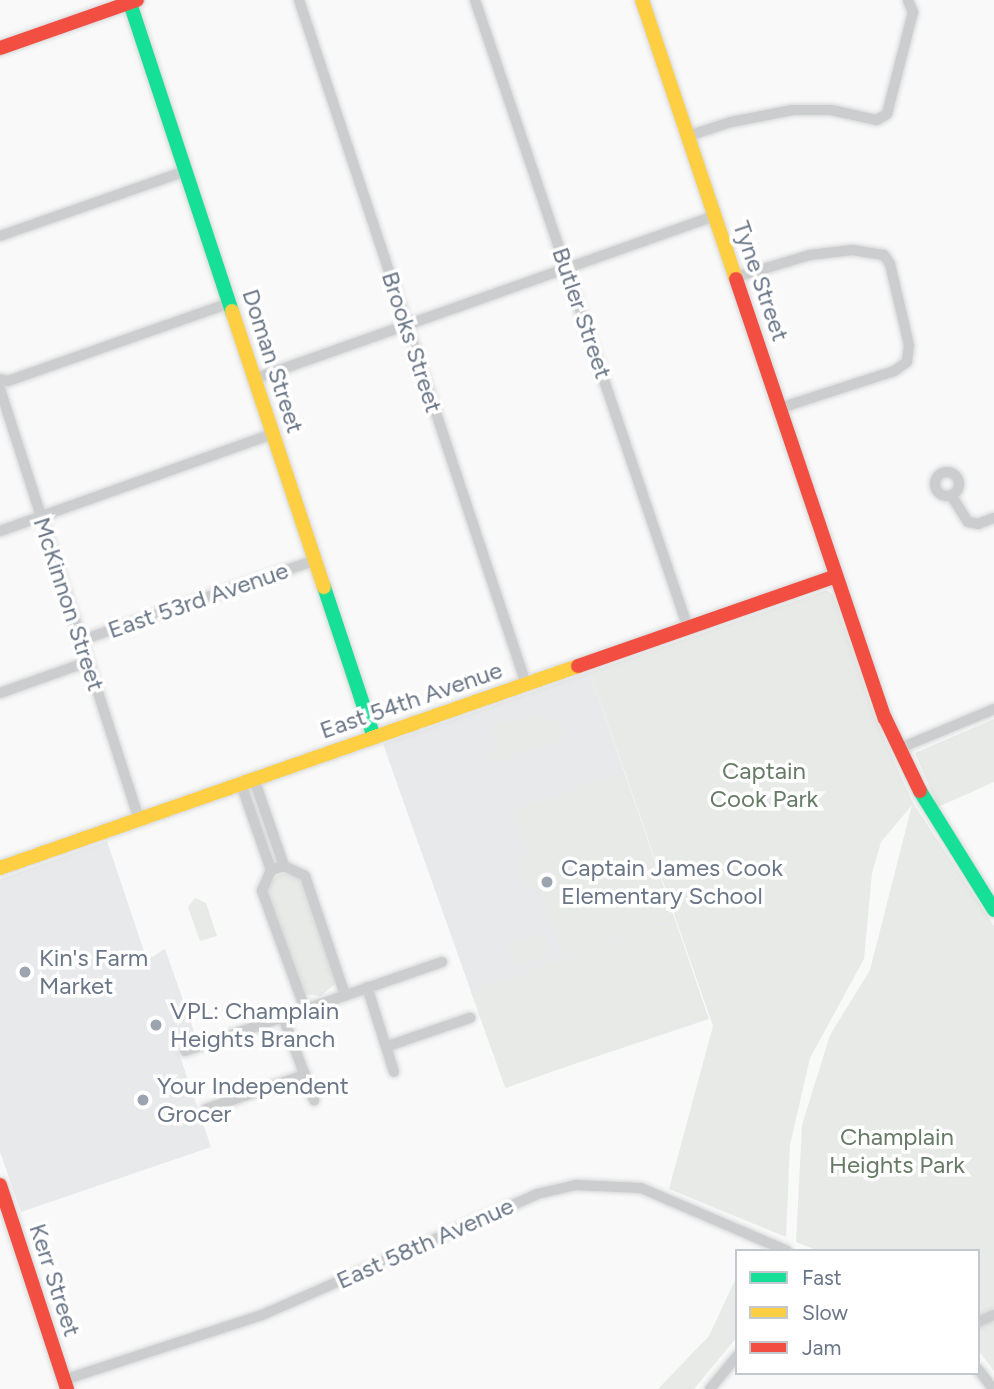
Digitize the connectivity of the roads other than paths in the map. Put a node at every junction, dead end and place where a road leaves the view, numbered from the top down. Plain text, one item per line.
1 (299, 0) edge
2 (475, 0) edge
3 (642, 0) edge
4 (909, 0) edge
5 (132, 1) edge
6 (0, 48) edge
7 (688, 136) junction
8 (186, 171) junction
9 (715, 216) junction
10 (0, 236) edge
11 (568, 269) junction
12 (736, 277) junction
13 (230, 303) junction
14 (407, 325) junction
15 (0, 379) edge
16 (254, 379) junction
17 (0, 389) edge
18 (780, 408) junction
19 (273, 434) junction
20 (951, 495) dead end
21 (42, 516) junction
22 (994, 518) edge
23 (0, 531) edge
24 (315, 560) junction
25 (836, 576) junction
26 (688, 628) junction
27 (82, 640) junction
28 (87, 662) junction
29 (526, 684) junction
30 (0, 693) edge
31 (994, 709) edge
32 (374, 737) junction
33 (898, 749) junction
34 (248, 781) junction
35 (139, 819) junction
36 (284, 866) junction
37 (0, 868) edge
38 (271, 870) junction
39 (994, 911) edge
40 (442, 961) dead end
41 (368, 988) junction
42 (345, 995) junction
43 (305, 1009) junction
44 (283, 1017) junction
45 (470, 1018) dead end
46 (388, 1046) junction
47 (185, 1051) dead end
48 (394, 1072) dead end
49 (305, 1075) junction
50 (314, 1100) dead end
51 (206, 1109) dead end
52 (0, 1185) edge
53 (6, 1226) edge
54 (782, 1249) edge
55 (735, 1358) edge
56 (980, 1372) edge
57 (66, 1385) edge
58 (710, 1389) edge
59 (993, 1389) edge

1 - 14 street, Brooks Street
2 - 11 street, Butler Street
3 - 7 street, Tyne Street
4 - 7 street
5 - 6 street
5 - 8 street, Doman Street
7 - 9 street, Tyne Street
8 - 10 street
8 - 13 street, Doman Street
9 - 11 street
9 - 12 street, Tyne Street
11 - 14 street
11 - 26 street, Butler Street
12 - 18 street, Tyne Street
12 - 18 street
13 - 15 street
13 - 16 street, Doman Street
14 - 16 street
14 - 29 street, Brooks Street
16 - 19 street, Doman Street
17 - 21 street, McKinnon Street
18 - 25 street, Tyne Street
19 - 21 street
19 - 24 street, Doman Street
20 - 22 street
21 - 23 street
21 - 27 street, McKinnon Street
24 - 27 street, East 53rd Avenue
24 - 32 street, Doman Street
25 - 26 street, East 54th Avenue
25 - 33 street, Tyne Street
26 - 29 street, East 54th Avenue
27 - 28 street, McKinnon Street
28 - 30 street, East 53rd Avenue
28 - 35 street, McKinnon Street
29 - 32 street, East 54th Avenue
31 - 33 street
32 - 34 street, East 54th Avenue
33 - 39 street, Tyne Street
34 - 35 street, East 54th Avenue
34 - 36 street
34 - 38 street
35 - 37 street, East 54th Avenue
36 - 38 street
36 - 42 street
38 - 43 street
40 - 41 street
41 - 42 street
41 - 46 street
42 - 43 street
43 - 44 street
44 - 47 street
44 - 49 street
45 - 46 street
46 - 48 street
49 - 50 street
49 - 51 street
52 - 53 street, Kerr Street
53 - 57 street, Kerr Street
54 - 57 street, East 58th Avenue
55 - 58 street
56 - 59 street

